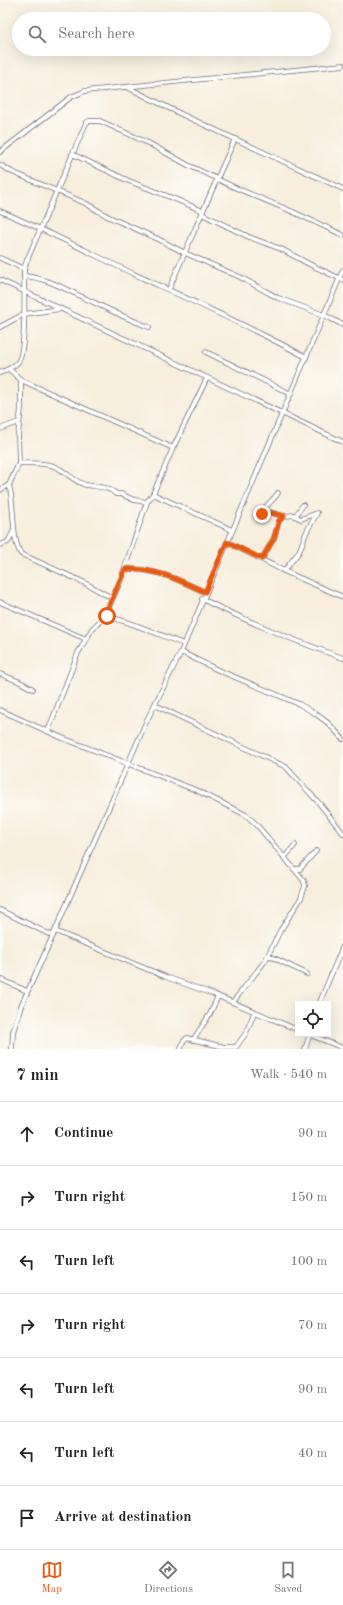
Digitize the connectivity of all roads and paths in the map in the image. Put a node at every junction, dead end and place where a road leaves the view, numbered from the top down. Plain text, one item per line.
1 (343, 65) edge
2 (126, 86) junction
3 (235, 139) junction
4 (0, 152) edge
5 (72, 154) junction
6 (0, 165) edge
7 (218, 179) junction
8 (343, 189) edge
9 (57, 190) junction
10 (0, 211) edge
11 (202, 213) junction
12 (41, 228) junction
13 (343, 235) edge
14 (185, 253) junction
15 (0, 258) edge
16 (24, 269) junction
17 (343, 270) edge
18 (24, 276) junction
19 (341, 279) edge
20 (0, 280) edge
21 (169, 289) junction
22 (24, 292) junction
23 (61, 309) junction
24 (24, 314) junction
25 (324, 316) junction
26 (343, 325) edge
27 (0, 327) edge
28 (149, 327) dead end
29 (206, 352) dead end
30 (306, 357) junction
31 (9, 369) junction
32 (0, 373) edge
33 (207, 378) junction
34 (21, 380) junction
35 (291, 394) junction
36 (283, 413) junction
37 (19, 422) junction
38 (0, 429) edge
39 (343, 442) edge
40 (173, 448) junction
41 (19, 463) junction
42 (9, 486) junction
43 (0, 490) edge
44 (278, 493) dead end
45 (154, 494) junction
46 (148, 502) junction
47 (303, 505) dead end
48 (293, 515) junction
49 (284, 516) junction
50 (14, 528) junction
51 (232, 530) junction
52 (227, 542) junction
53 (0, 545) edge
54 (262, 559) junction
55 (125, 569) junction
56 (284, 571) junction
57 (205, 592) junction
58 (343, 597) edge
59 (112, 598) junction
60 (202, 599) junction
61 (0, 602) edge
62 (106, 615) junction
63 (86, 639) junction
64 (184, 644) junction
65 (181, 652) junction
66 (343, 658) edge
67 (0, 674) edge
68 (32, 689) dead end
69 (155, 705) junction
70 (0, 710) edge
71 (48, 731) junction
72 (343, 739) edge
73 (129, 763) junction
74 (343, 833) edge
75 (295, 845) dead end
76 (316, 852) dead end
77 (284, 858) junction
78 (294, 869) junction
79 (0, 910) edge
80 (55, 931) junction
81 (53, 936) junction
82 (343, 946) edge
83 (268, 955) junction
84 (308, 974) dead end
85 (0, 979) edge
86 (27, 991) junction
87 (218, 996) junction
88 (320, 1001) edge
89 (232, 1002) junction
90 (254, 1013) junction
91 (295, 1029) edge
92 (308, 1037) edge
93 (316, 1037) edge
94 (193, 1040) junction
95 (343, 1048) edge
96 (12, 1049) edge
97 (181, 1049) edge
98 (305, 1049) edge

1 - 2 street
2 - 3 street
2 - 4 street
3 - 7 street
3 - 8 street
5 - 7 street
5 - 9 street
5 - 11 street
6 - 9 street
7 - 11 street
7 - 13 street
9 - 12 street
9 - 14 street
10 - 12 street
11 - 14 street
11 - 19 street
12 - 16 street
12 - 21 street
14 - 21 street
14 - 25 street
15 - 16 street
16 - 18 street
17 - 19 street
18 - 22 street
18 - 28 street
19 - 25 street
20 - 22 street
21 - 30 street
22 - 23 street
22 - 24 street
23 - 24 street
23 - 33 street
24 - 27 street
24 - 31 street
25 - 26 street
25 - 30 street
29 - 35 street
30 - 35 street
31 - 32 street
31 - 34 street
33 - 36 street
33 - 40 street
34 - 37 street
34 - 40 street
35 - 36 street
36 - 39 street
36 - 51 street
37 - 38 street
37 - 41 street
40 - 45 street
41 - 42 street
41 - 46 street
42 - 43 street
42 - 50 street
44 - 49 street
45 - 46 street
45 - 51 street
46 - 55 street
47 - 48 street
48 - 49 street
48 - 56 street
49 - 54 street
50 - 53 street
50 - 59 street
51 - 52 street
52 - 54 street
52 - 57 street
54 - 56 street
55 - 57 street
55 - 59 street
56 - 58 street
57 - 60 street
59 - 62 street
60 - 64 street
60 - 66 street
61 - 63 street
62 - 63 street
62 - 64 street
63 - 71 street
64 - 65 street
65 - 69 street
65 - 72 street
67 - 68 street
69 - 73 street
69 - 74 street
70 - 71 street
71 - 73 street
73 - 77 street
73 - 80 street
75 - 77 street
76 - 78 street
77 - 78 street
78 - 83 street
79 - 81 street
80 - 81 street
80 - 87 street
81 - 86 street
82 - 88 street
83 - 84 street
83 - 89 street
85 - 86 street
86 - 96 street
87 - 89 street
87 - 94 street
89 - 90 street
90 - 91 street
90 - 94 street
92 - 98 street
93 - 95 street
94 - 97 street

